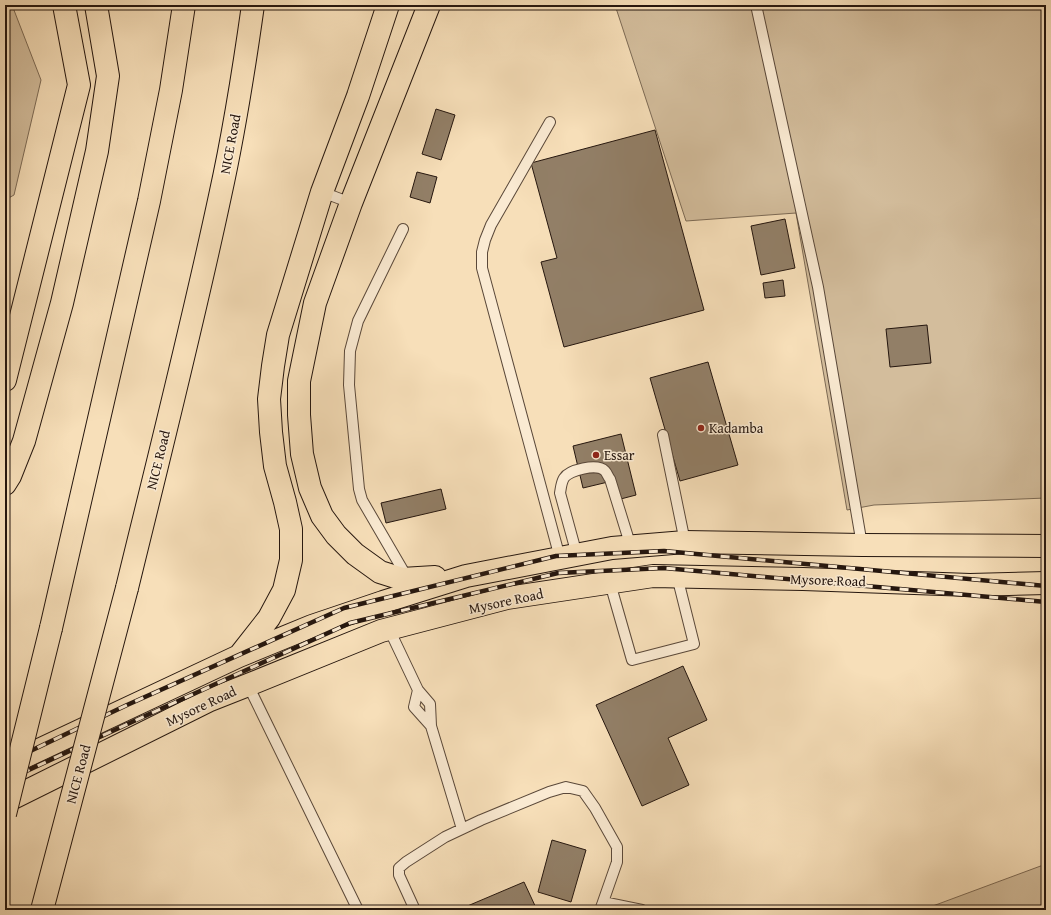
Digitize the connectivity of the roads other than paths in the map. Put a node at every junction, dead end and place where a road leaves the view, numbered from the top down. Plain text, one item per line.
1 (64, 5) edge
2 (96, 5) edge
3 (184, 5) edge
4 (253, 5) edge
5 (388, 5) edge
6 (429, 5) edge
7 (756, 5) edge
8 (550, 122) dead end
9 (322, 192) junction
10 (350, 203) junction
11 (403, 228) dead end
12 (5, 380) edge
13 (663, 434) dead end
14 (5, 484) edge
15 (685, 542) junction
16 (862, 545) junction
17 (1046, 546) edge
18 (631, 547) junction
19 (568, 556) junction
20 (466, 576) junction
21 (677, 576) junction
22 (408, 579) junction
23 (610, 582) junction
24 (1046, 583) edge
25 (389, 629) junction
26 (239, 656) junction
27 (248, 685) junction
28 (5, 766) edge
29 (5, 802) edge
30 (5, 814) edge
31 (462, 829) junction
32 (601, 906) edge
33 (42, 910) edge
34 (358, 910) edge
35 (415, 910) edge
36 (642, 910) edge

1 - 12 highway
2 - 14 highway
3 - 30 highway, bridge
4 - 33 highway, NICE Road, bridge
5 - 9 highway
6 - 10 highway
7 - 16 lane
8 - 19 lane
9 - 10 lane
9 - 26 highway
10 - 22 highway
11 - 22 lane
13 - 15 lane
15 - 16 highway, Mysore Road
15 - 18 highway, Mysore Road
16 - 17 highway, Mysore Road
18 - 19 highway, Mysore Road
18 - 19 lane
19 - 20 highway, Mysore Road
20 - 22 highway
20 - 26 highway, Mysore Road
21 - 23 highway, Mysore Road
21 - 23 lane
21 - 24 highway, Mysore Road
23 - 25 highway, Mysore Road
25 - 27 highway, Mysore Road
25 - 31 lane
26 - 28 highway, Mysore Road
27 - 29 highway, Mysore Road
27 - 34 lane
31 - 32 lane
31 - 35 lane
32 - 36 lane

